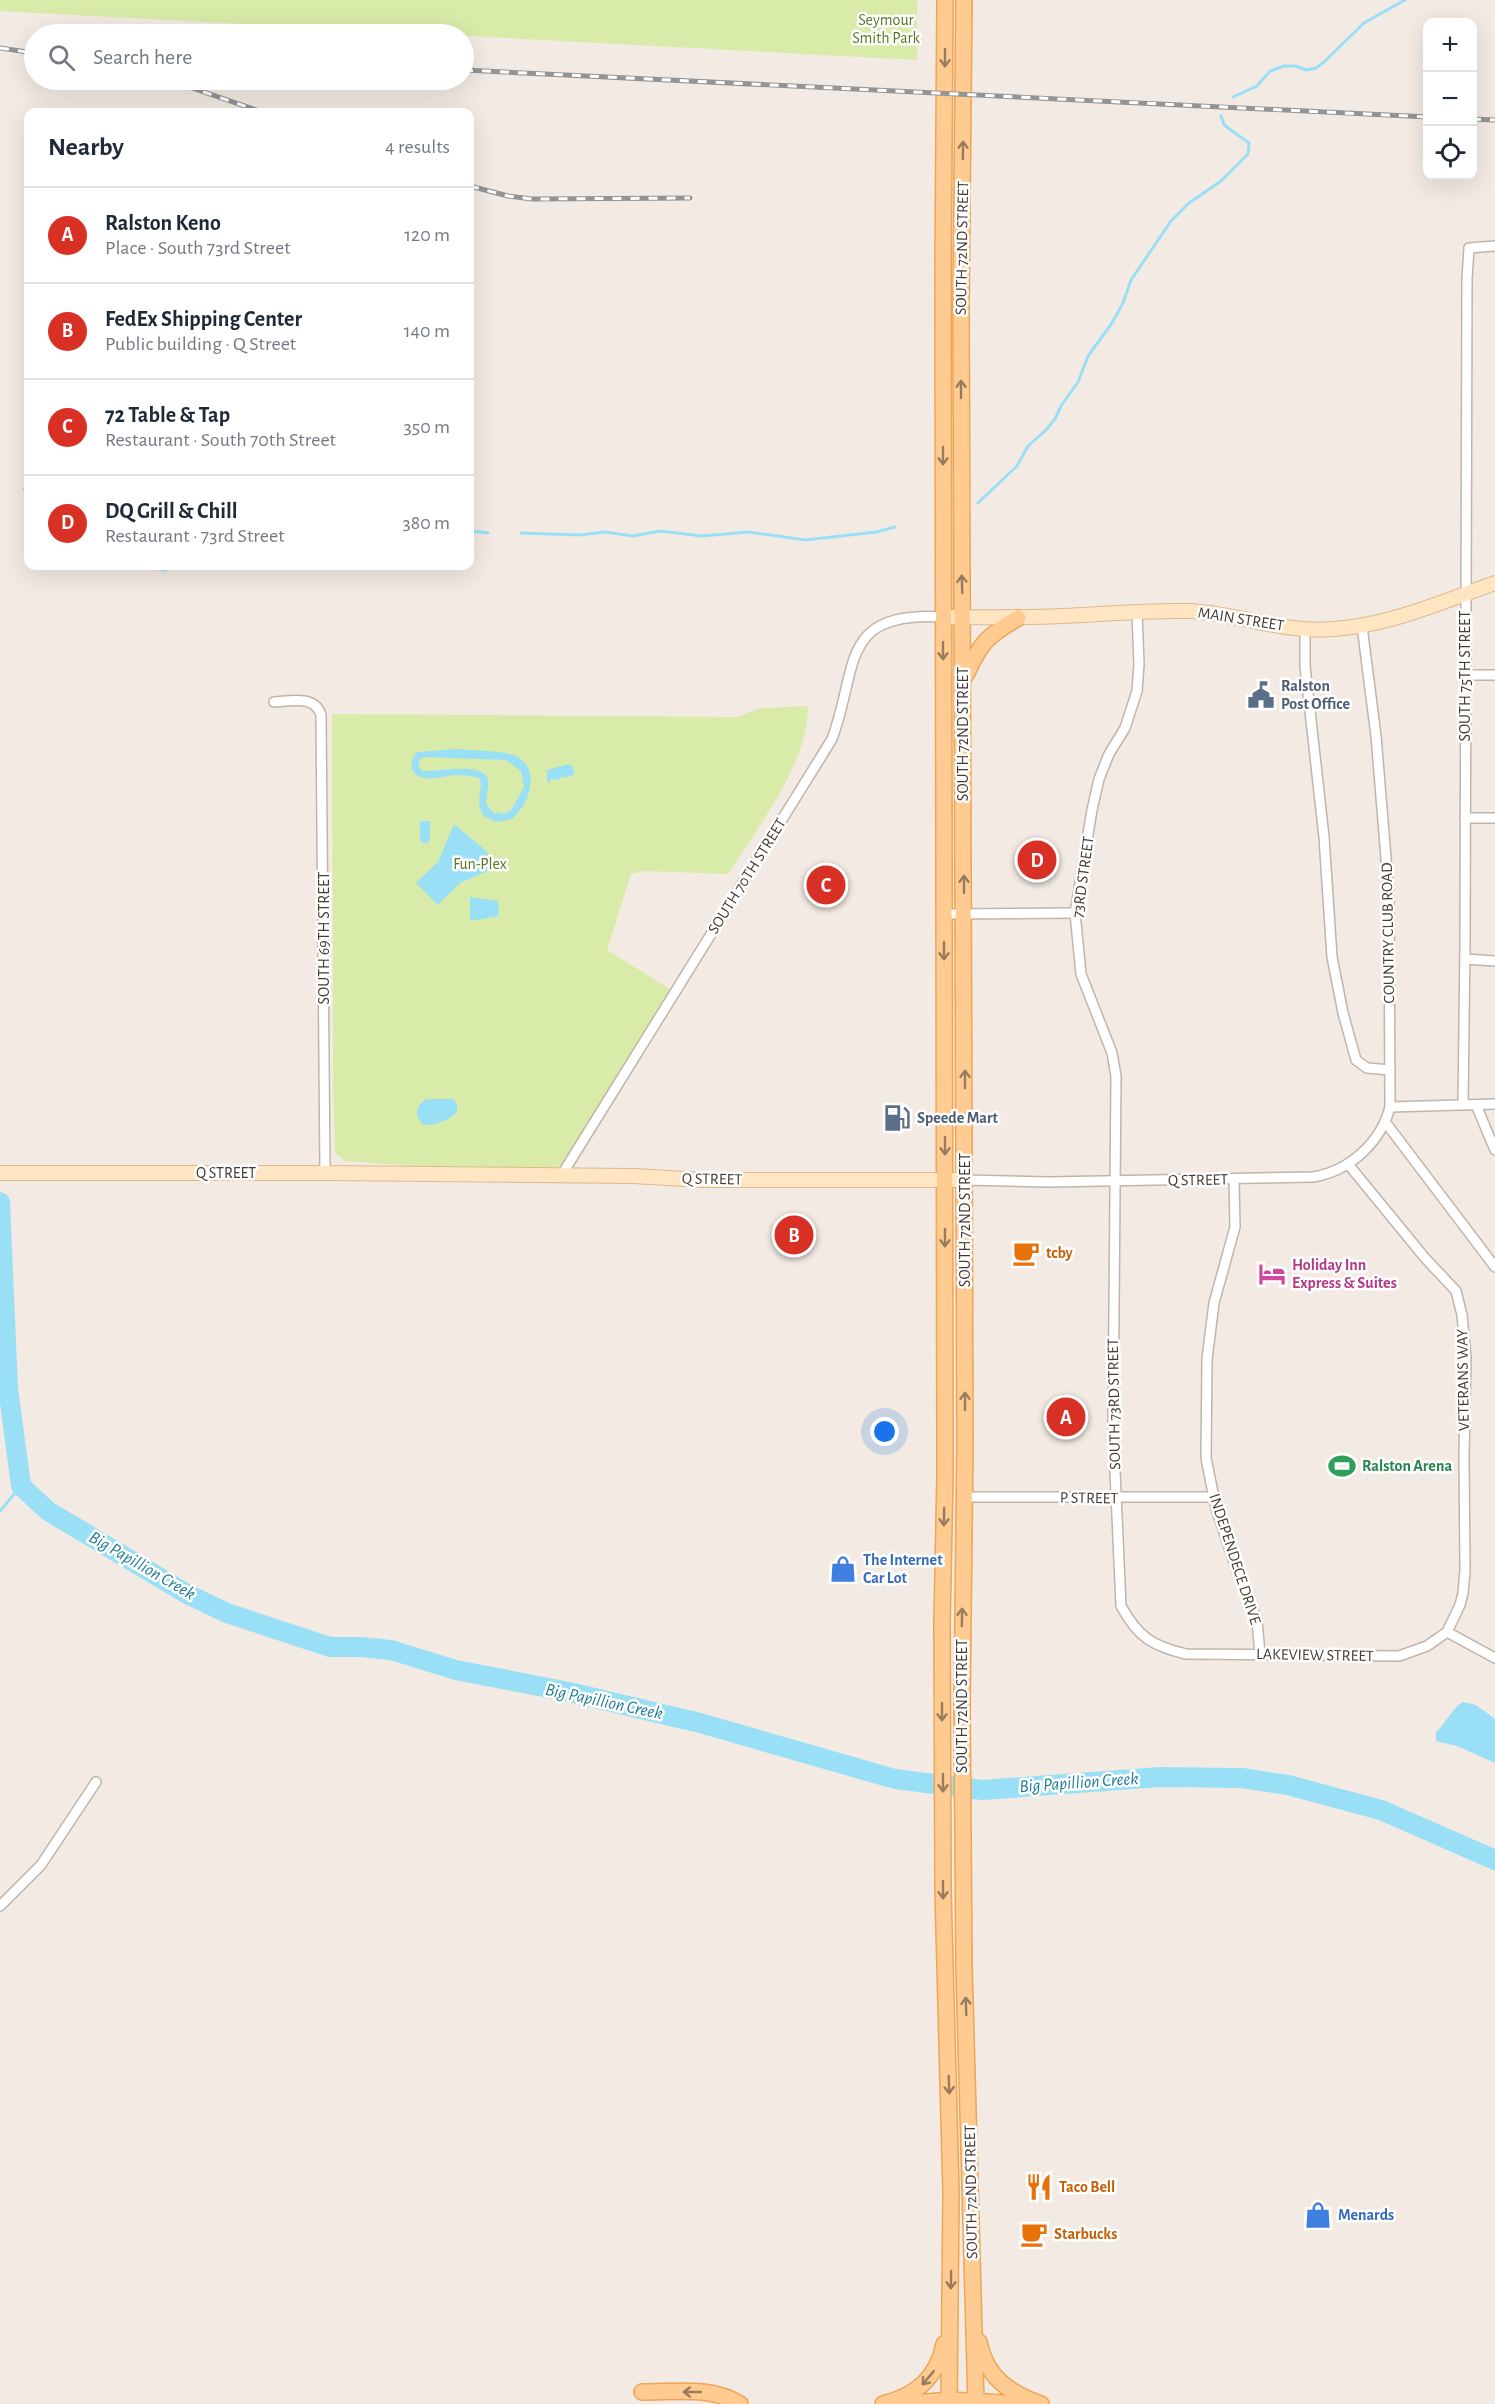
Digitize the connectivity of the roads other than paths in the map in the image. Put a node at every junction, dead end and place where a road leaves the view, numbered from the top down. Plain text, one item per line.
1 (945, 0) edge
2 (964, 0) edge
3 (1495, 246) edge
4 (1495, 583) edge
5 (1465, 594) junction
6 (1137, 612) junction
7 (963, 617) junction
8 (944, 618) junction
9 (1017, 618) junction
10 (1362, 626) junction
11 (1305, 629) junction
12 (1465, 675) junction
13 (1495, 675) edge
14 (963, 680) junction
15 (274, 702) dead end
16 (1465, 818) junction
17 (1495, 818) edge
18 (1075, 913) junction
19 (944, 914) junction
20 (964, 914) junction
21 (1465, 959) junction
22 (1495, 961) edge
23 (1390, 1070) junction
24 (1463, 1104) junction
25 (1476, 1104) junction
26 (1495, 1104) edge
27 (1390, 1107) junction
28 (1386, 1124) junction
29 (1495, 1150) edge
30 (1348, 1164) junction
31 (0, 1173) edge
32 (325, 1173) junction
33 (561, 1176) junction
34 (1234, 1179) junction
35 (945, 1180) junction
36 (965, 1180) junction
37 (1115, 1180) junction
38 (1495, 1267) edge
39 (945, 1406) junction
40 (964, 1497) junction
41 (1214, 1497) junction
42 (1116, 1499) junction
43 (1131, 1625) joint
44 (1446, 1632) junction
45 (1260, 1655) junction
46 (1495, 1658) edge
47 (96, 1782) dead end
48 (0, 1906) edge
49 (973, 2302) junction
50 (951, 2303) junction
51 (642, 2392) dead end
52 (949, 2402) edge
53 (975, 2402) edge
54 (740, 2404) edge
55 (883, 2404) edge
56 (906, 2404) edge
57 (1022, 2404) edge
58 (1041, 2404) edge

1 -> 8 main road, SOUTH 72ND STREET
7 -> 2 main road, SOUTH 72ND STREET
3 - 5 street, SOUTH 75TH STREET
4 - 5 main road, MAIN STREET
5 - 10 main road, MAIN STREET
5 - 12 street, SOUTH 75TH STREET
6 - 9 main road, MAIN STREET
6 - 11 main road, MAIN STREET
6 - 18 street, 73RD STREET
7 - 8 main road, MAIN STREET
7 - 9 main road, MAIN STREET
7 - 14 main road, SOUTH 72ND STREET
8 -> 19 main road, SOUTH 72ND STREET
8 - 33 street, SOUTH 70TH STREET
9 - 14 main road
10 - 11 main road, MAIN STREET
10 - 23 street, COUNTRY CLUB ROAD
11 - 23 street
12 - 13 street
12 - 16 street, SOUTH 75TH STREET
20 -> 14 main road, SOUTH 72ND STREET
15 - 32 street, SOUTH 69TH STREET
16 - 17 street
16 - 21 street, SOUTH 75TH STREET
18 - 20 street
18 - 37 street, 73RD STREET
19 - 20 street
19 -> 35 main road, SOUTH 72ND STREET
36 -> 20 main road, SOUTH 72ND STREET
21 - 22 street
21 - 24 street, SOUTH 75TH STREET
23 - 27 street, COUNTRY CLUB ROAD
24 - 25 street
24 - 27 street
25 - 26 street
25 - 29 street
27 - 28 street, Q STREET
28 - 30 street, Q STREET
28 - 38 street
30 - 34 street, Q STREET
30 - 44 street, VETERANS WAY
31 - 32 main road, Q STREET
32 - 33 main road, Q STREET
33 - 35 main road, Q STREET
34 - 37 street, Q STREET
34 - 41 street, INDEPENDECE DRIVE
35 - 36 main road, Q STREET
35 -> 39 main road, SOUTH 72ND STREET
36 - 37 street, Q STREET
40 -> 36 main road, SOUTH 72ND STREET
37 - 42 street, SOUTH 73RD STREET
39 - 40 main road
39 -> 50 main road, SOUTH 72ND STREET
40 - 42 street, P STREET
49 -> 40 main road, SOUTH 72ND STREET
41 - 42 street, P STREET
41 - 45 street, INDEPENDECE DRIVE
42 - 43 street, SOUTH 73RD STREET
43 - 45 street, LAKEVIEW STREET
44 - 45 street, LAKEVIEW STREET
44 - 46 street
47 - 48 street
49 - 53 main road, SOUTH 72ND STREET
49 - 58 main road
50 - 52 main road, SOUTH 72ND STREET
50 -> 55 main road
54 -> 51 main road
52 - 53 main road
52 - 56 main road
53 - 57 main road

